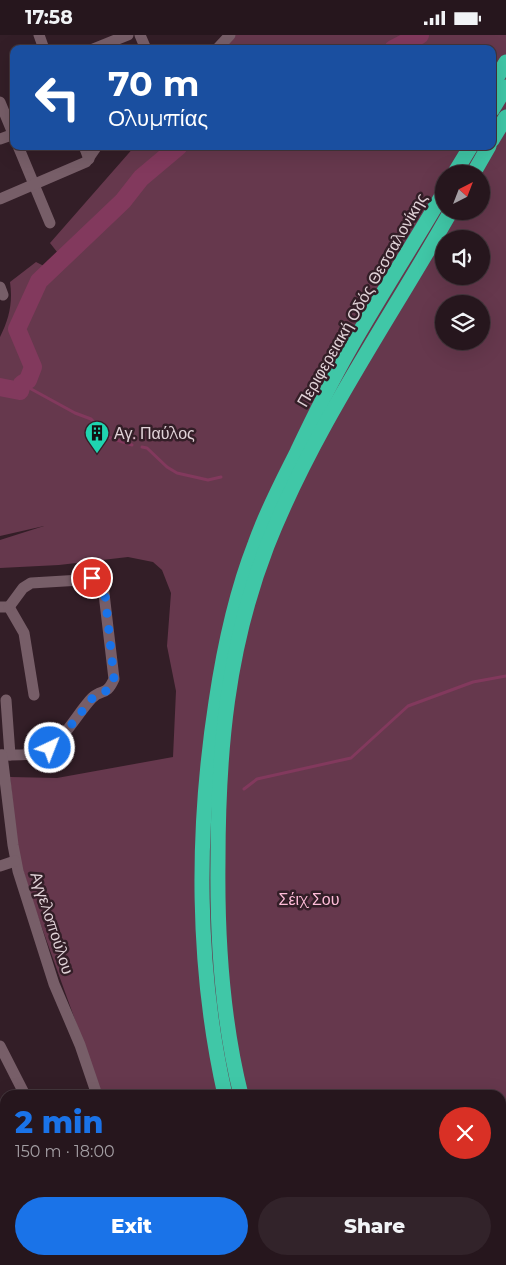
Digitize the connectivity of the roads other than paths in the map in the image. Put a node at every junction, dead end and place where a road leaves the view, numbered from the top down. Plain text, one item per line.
1 (128, 35) edge
2 (230, 35) edge
3 (103, 45) edge
4 (221, 45) edge
5 (506, 62) edge
6 (496, 79) edge
7 (506, 87) edge
8 (0, 102) edge
9 (496, 103) edge
10 (506, 117) edge
11 (10, 127) edge
12 (496, 133) edge
13 (20, 150) edge
14 (86, 150) edge
15 (95, 150) edge
16 (457, 150) edge
17 (468, 150) edge
18 (487, 150) edge
19 (89, 159) junction
20 (455, 165) edge
21 (459, 165) edge
22 (477, 165) edge
23 (33, 186) junction
24 (0, 199) edge
25 (435, 207) edge
26 (446, 220) edge
27 (50, 223) dead end
28 (4, 607) edge
29 (34, 695) dead end
30 (6, 699) dead end
31 (4, 755) edge
32 (16, 861) junction
33 (0, 866) edge
34 (0, 1046) edge
35 (22, 1090) edge
36 (95, 1090) edge
37 (224, 1090) edge
38 (240, 1090) edge

1 - 3 street
2 - 4 street
5 - 6 highway
7 - 9 highway
8 - 11 street
10 - 12 highway
13 - 23 street
14 - 19 street
15 - 19 street
16 - 20 highway
17 - 21 highway
18 - 22 highway
19 - 23 street
23 - 24 street
23 - 27 street
25 - 37 highway, Περιφερειακή Οδός Θεσσαλονίκης
26 - 38 highway, Περιφερειακή Οδός Θεσσαλονίκης
28 - 29 street
28 - 31 street
30 - 31 street, Αγγελοπούλου
31 - 32 street, Αγγελοπούλου
32 - 33 street
32 - 36 street, Αγγελοπούλου
34 - 35 street

